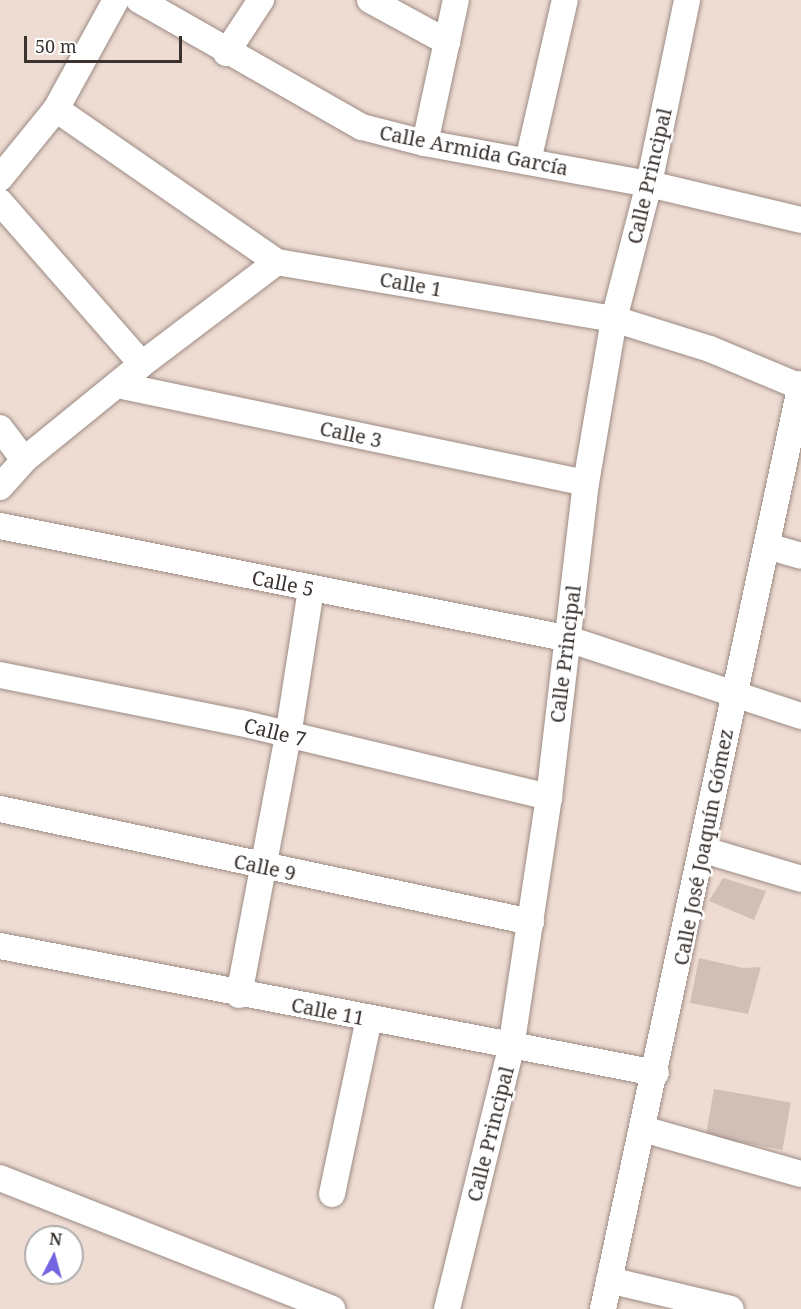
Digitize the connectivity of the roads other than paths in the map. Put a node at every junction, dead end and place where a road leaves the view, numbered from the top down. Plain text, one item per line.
1 (116, 0) edge
2 (139, 0) edge
3 (261, 0) edge
4 (370, 0) edge
5 (456, 0) edge
6 (565, 0) edge
7 (687, 0) edge
8 (447, 42) junction
9 (226, 53) junction
10 (56, 109) junction
11 (425, 143) junction
12 (528, 161) junction
13 (0, 178) edge
14 (649, 184) junction
15 (0, 202) edge
16 (801, 220) edge
17 (277, 262) junction
18 (614, 319) junction
19 (142, 364) junction
20 (117, 385) junction
21 (801, 386) edge
22 (0, 428) edge
23 (24, 460) junction
24 (586, 483) junction
25 (0, 487) edge
26 (0, 526) edge
27 (767, 546) junction
28 (801, 556) edge
29 (311, 589) junction
30 (566, 638) junction
31 (0, 675) edge
32 (732, 695) junction
33 (801, 716) edge
34 (288, 736) junction
35 (549, 797) junction
36 (0, 809) edge
37 (704, 850) junction
38 (263, 867) junction
39 (801, 879) edge
40 (531, 922) junction
41 (0, 946) edge
42 (239, 995) junction
43 (369, 1019) junction
44 (511, 1048) junction
45 (656, 1073) junction
46 (643, 1129) junction
47 (801, 1173) edge
48 (0, 1178) edge
49 (332, 1194) dead end
50 (609, 1280) junction
51 (332, 1309) edge
52 (447, 1309) edge
53 (603, 1309) edge
54 (731, 1309) edge

1 - 10 street
2 - 9 street, Calle Armida García
3 - 9 street
4 - 8 street
5 - 8 street
6 - 12 street
7 - 14 street, Calle Principal
8 - 11 street
9 - 11 street, Calle Armida García
10 - 13 street
10 - 17 street, Calle 1
11 - 12 street, Calle Armida García
12 - 14 street, Calle Armida García
14 - 16 street, Calle Armida García
14 - 18 street, Calle Principal
15 - 19 street
17 - 18 street, Calle 1
17 - 19 street
18 - 21 street, Calle 1
18 - 24 street, Calle Principal
19 - 20 street
20 - 23 street
20 - 24 street, Calle 3
21 - 27 street, Calle José Joaquín Gómez
22 - 23 street
23 - 25 street
24 - 30 street, Calle Principal
26 - 29 street, Calle 5
27 - 28 street
27 - 32 street, Calle José Joaquín Gómez
29 - 30 street, Calle 5
29 - 34 street
30 - 32 street, Calle 5
30 - 35 street, Calle Principal
31 - 34 street, Calle 7
32 - 33 street, Calle 5
32 - 37 street, Calle José Joaquín Gómez
34 - 35 street, Calle 7
34 - 38 street
35 - 40 street, Calle Principal
36 - 38 street, Calle 9
37 - 39 street
37 - 45 street, Calle José Joaquín Gómez
38 - 40 street, Calle 9
38 - 42 street
40 - 44 street, Calle Principal
41 - 42 street, Calle 11
42 - 43 street, Calle 11
43 - 44 street, Calle 11
43 - 49 street
44 - 45 street, Calle 11
44 - 52 street, Calle Principal
45 - 46 street, Calle José Joaquín Gómez
46 - 47 street
46 - 50 street, Calle José Joaquín Gómez
48 - 51 street
50 - 53 street, Calle José Joaquín Gómez
50 - 54 street

